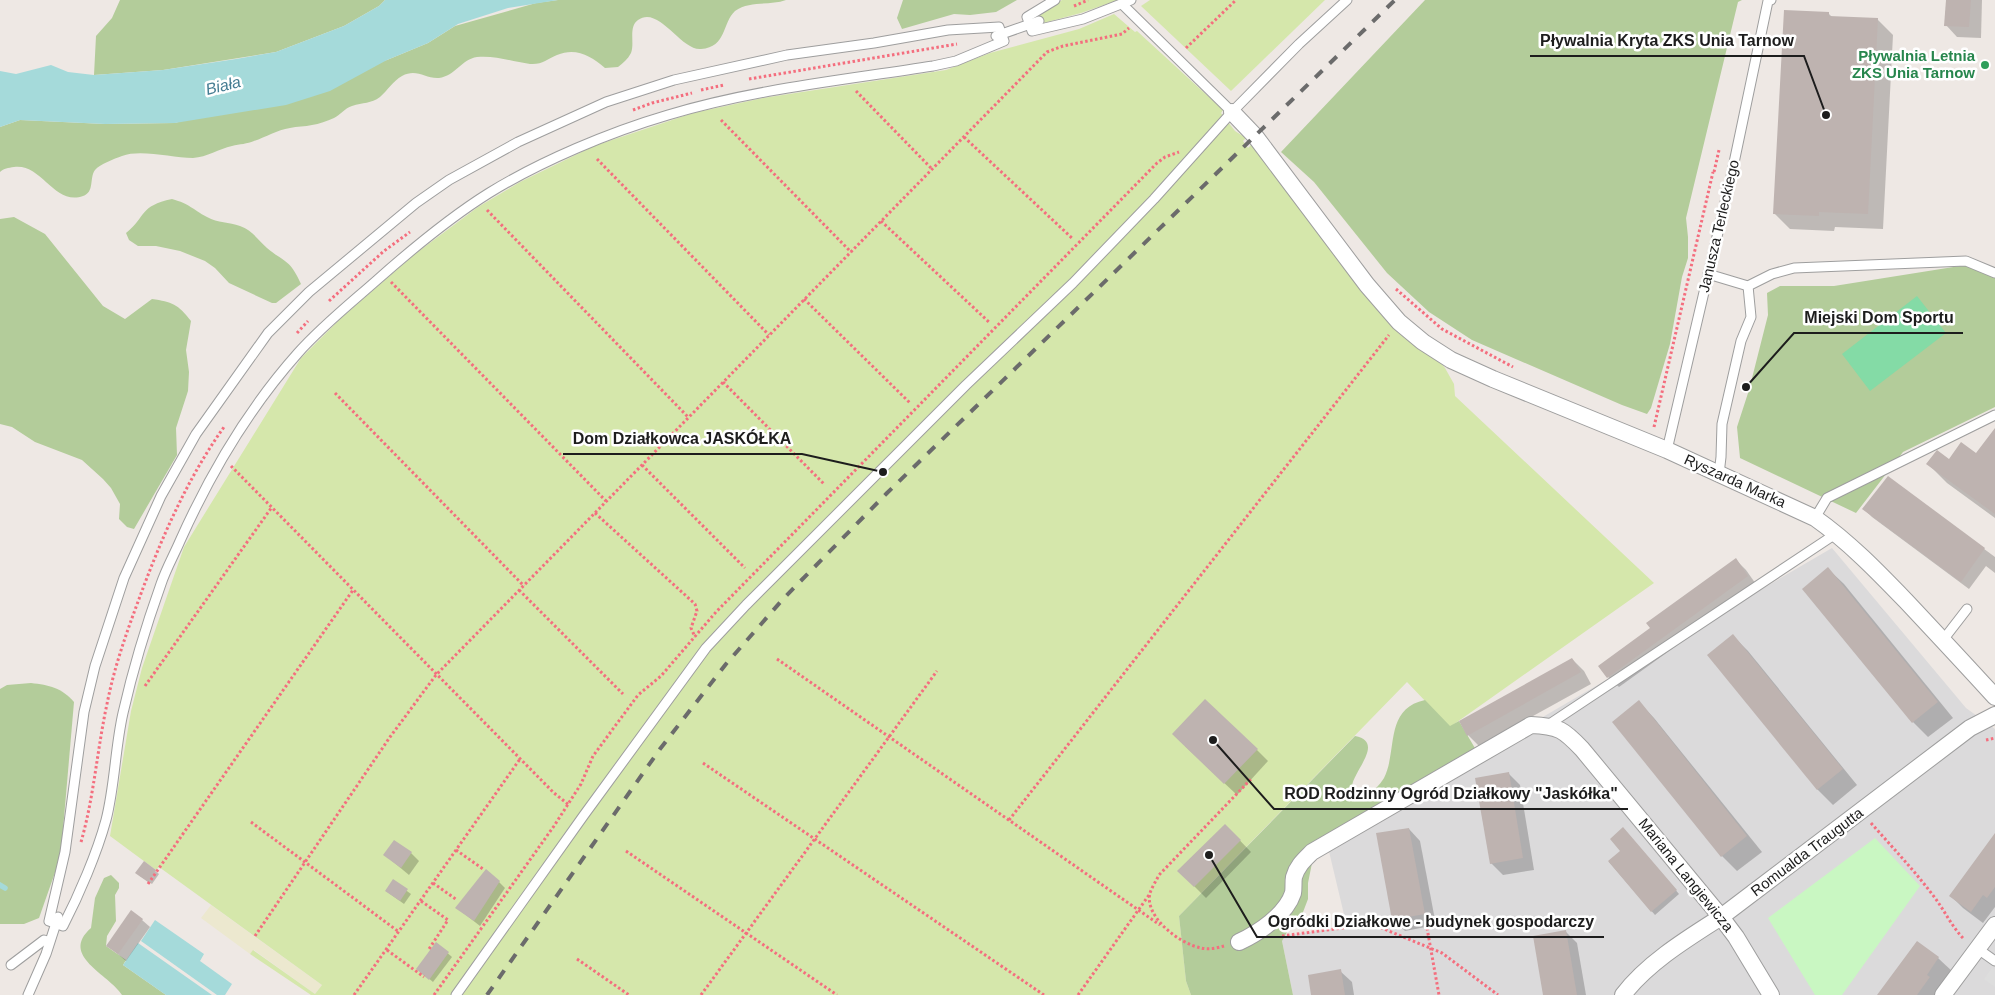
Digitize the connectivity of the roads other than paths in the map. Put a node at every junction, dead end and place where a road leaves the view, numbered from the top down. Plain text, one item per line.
1 (1055, 0) edge
2 (1346, 0) edge
3 (1769, 1) edge
4 (1126, 2) edge
5 (1039, 21) dead end
6 (1029, 24) junction
7 (999, 35) junction
8 (1232, 112) junction
9 (1995, 272) edge
10 (1708, 274) junction
11 (1748, 286) junction
12 (1995, 415) edge
13 (1667, 450) junction
14 (1719, 474) junction
15 (1815, 518) junction
16 (1837, 533) junction
17 (1967, 609) dead end
18 (1943, 640) junction
19 (1995, 697) edge
20 (1995, 714) edge
21 (1548, 726) junction
22 (1721, 917) junction
23 (57, 920) junction
24 (1995, 925) edge
25 (49, 942) junction
26 (1239, 942) road end
27 (1972, 945) junction
28 (1995, 961) edge
29 (11, 965) dead end
30 (28, 995) edge
31 (456, 995) edge
32 (1623, 995) edge
33 (1771, 995) edge
34 (1943, 995) edge

1 - 6 lane
2 - 8 lane
3 - 10 lane, Janusza Terleckiego
4 - 6 lane
4 - 8 lane
5 - 6 lane
6 - 7 lane
7 - 23 lane
7 - 23 lane
8 - 13 street, Ryszarda Marka
8 - 31 lane
9 - 11 lane
10 - 11 lane
10 - 13 lane, Janusza Terleckiego
11 - 14 lane
12 - 15 lane
13 - 14 street, Ryszarda Marka
14 - 15 street, Ryszarda Marka
15 - 16 street, Ryszarda Marka
16 - 18 street, Ryszarda Marka
16 - 21 lane
17 - 18 lane
18 - 19 street, Ryszarda Marka
20 - 22 street, Romualda Traugutta
21 - 22 street, Mariana Langiewicza
21 - 26 street
22 - 32 street, Romualda Traugutta
22 - 33 street, Mariana Langiewicza
23 - 25 lane
24 - 27 street
25 - 29 lane
25 - 30 lane
27 - 28 lane
27 - 34 street

